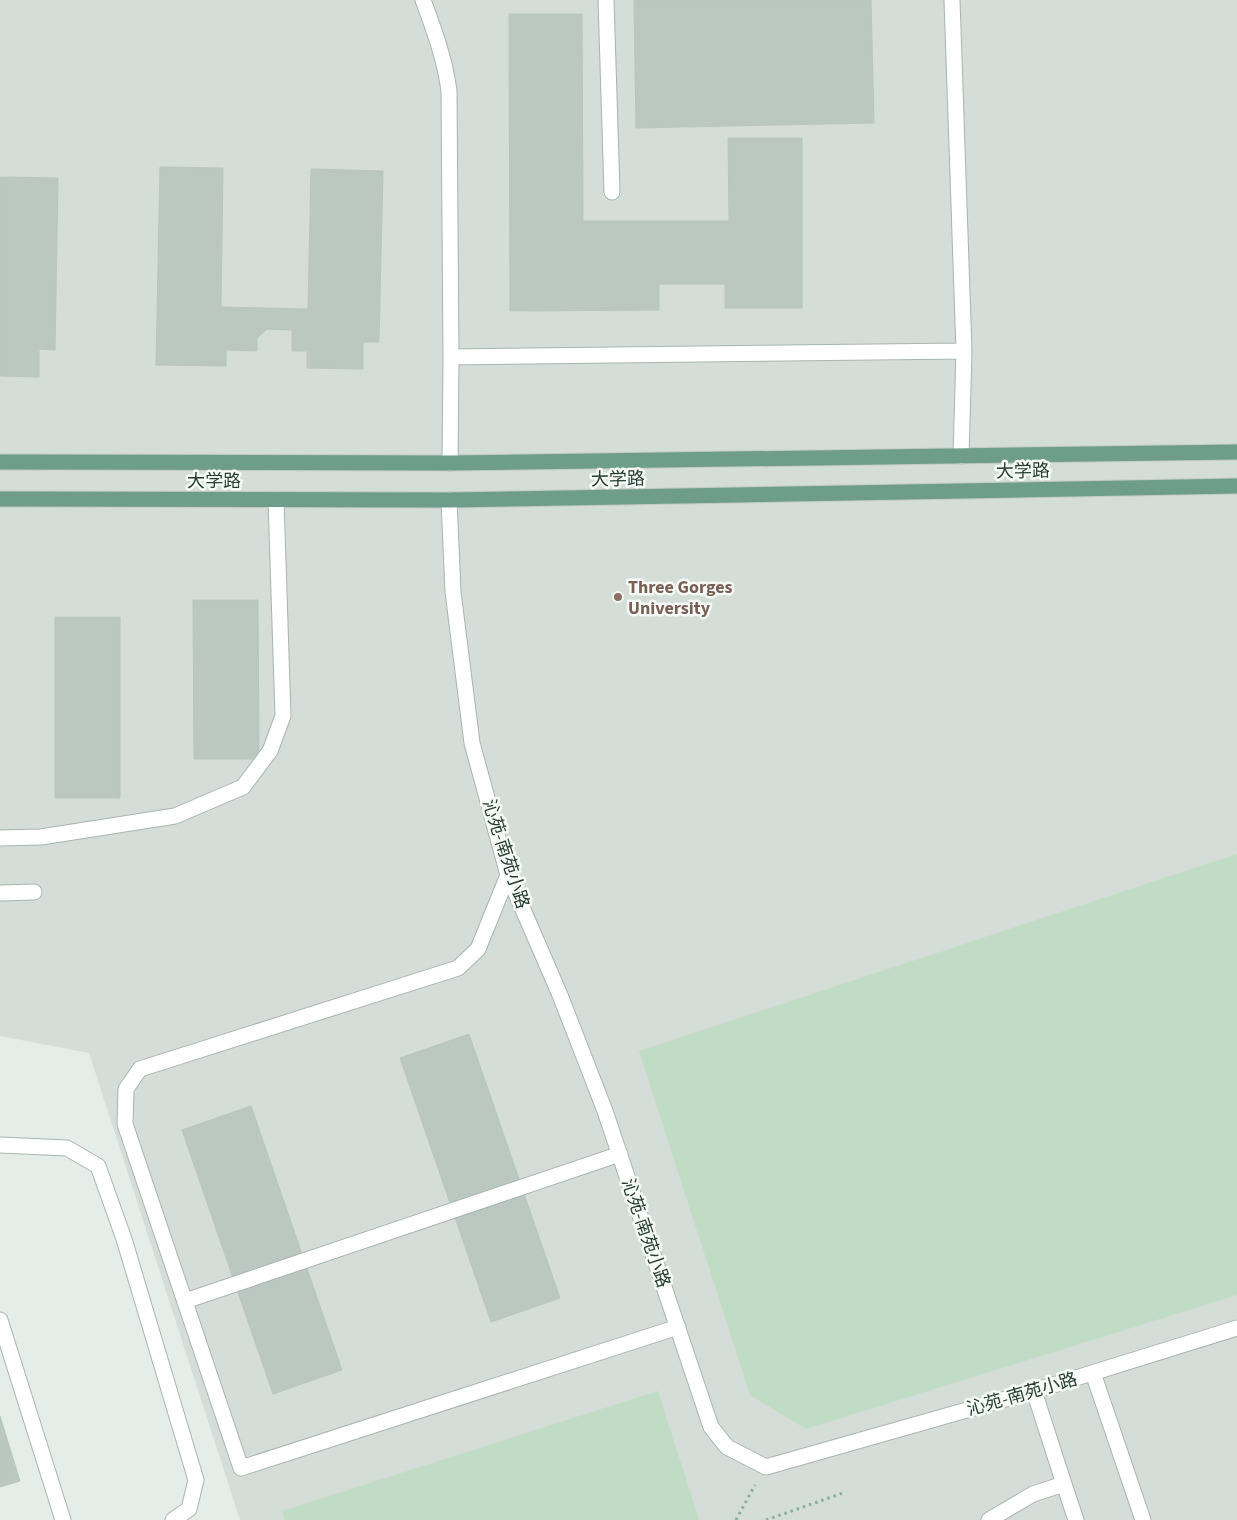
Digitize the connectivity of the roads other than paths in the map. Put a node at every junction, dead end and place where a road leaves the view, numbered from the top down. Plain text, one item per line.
1 (423, 0) edge
2 (606, 0) edge
3 (952, 0) edge
4 (612, 192) dead end
5 (964, 352) junction
6 (451, 357) junction
7 (1237, 452) edge
8 (961, 456) junction
9 (0, 462) edge
10 (450, 463) junction
11 (1237, 486) edge
12 (0, 499) edge
13 (276, 500) junction
14 (449, 500) junction
15 (0, 838) edge
16 (508, 875) junction
17 (34, 892) dead end
18 (0, 893) edge
19 (0, 1145) edge
20 (620, 1154) junction
21 (185, 1301) junction
22 (0, 1320) edge
23 (678, 1327) junction
24 (1237, 1328) edge
25 (1093, 1373) junction
26 (1034, 1391) junction
27 (1064, 1484) junction
28 (63, 1520) edge
29 (173, 1520) edge
30 (989, 1520) edge
31 (1076, 1520) edge
32 (1143, 1520) edge

1 - 6 street
2 - 4 street
3 - 5 street
5 - 6 street
5 - 8 street
6 - 10 street
7 - 8 main road, 大学路
8 - 10 main road, 大学路
9 - 10 main road, 大学路
11 - 14 main road, 大学路
12 - 13 main road, 大学路
13 - 14 main road, 大学路
13 - 15 street
14 - 16 street, 沁苑-南苑小路
16 - 20 street, 沁苑-南苑小路
16 - 21 street
17 - 18 street
19 - 29 street
20 - 21 street
20 - 23 street, 沁苑-南苑小路
21 - 23 street
22 - 28 street
23 - 26 street, 沁苑-南苑小路
24 - 25 street, 沁苑-南苑小路
25 - 26 street, 沁苑-南苑小路
25 - 32 street
26 - 27 street
27 - 30 street
27 - 31 street

